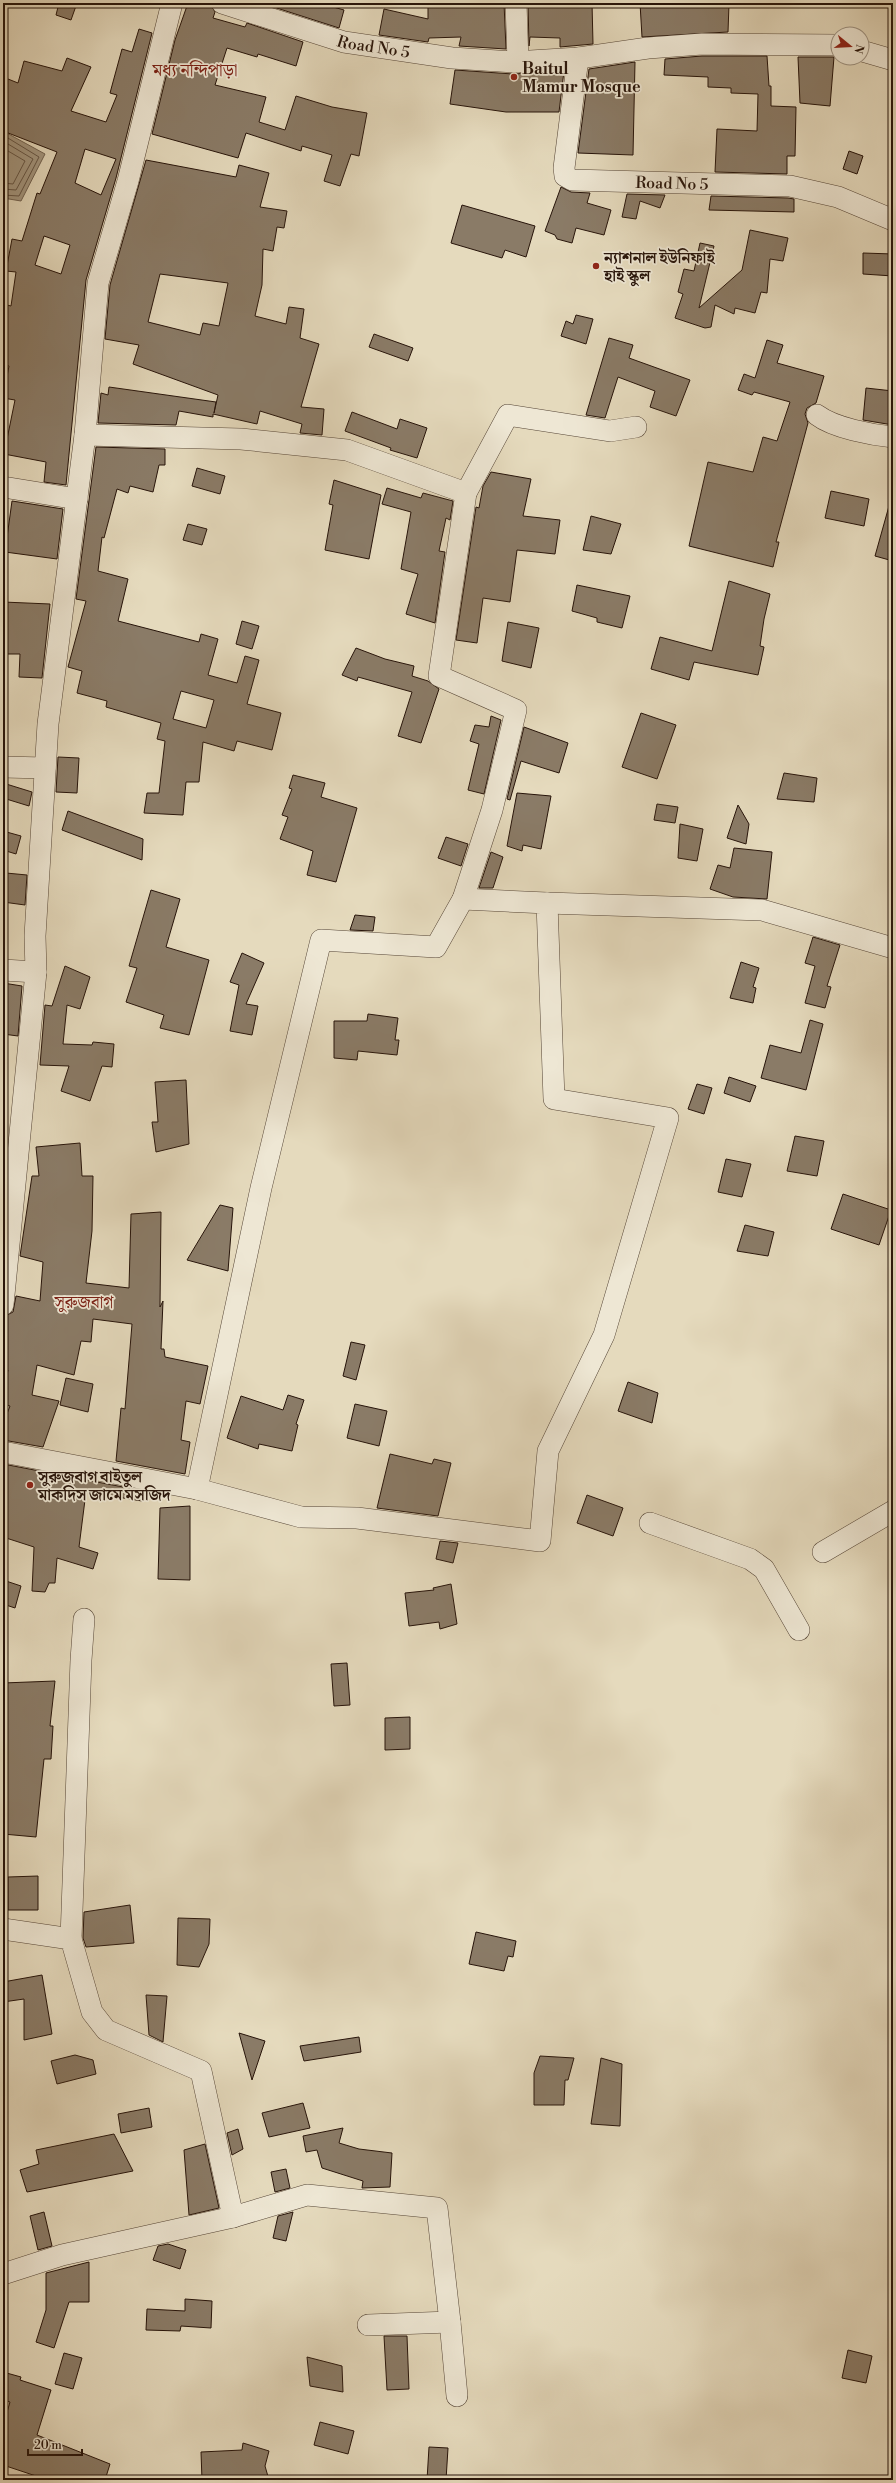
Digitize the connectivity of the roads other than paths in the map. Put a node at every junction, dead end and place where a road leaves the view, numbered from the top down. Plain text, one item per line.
1 (172, 3) edge
2 (222, 3) edge
3 (516, 3) edge
4 (830, 45) edge
5 (870, 53) edge
6 (578, 58) junction
7 (893, 60) edge
8 (518, 62) junction
9 (893, 220) edge
10 (817, 415) dead end
11 (636, 427) dead end
12 (85, 434) junction
13 (893, 437) edge
14 (3, 487) edge
15 (466, 493) junction
16 (77, 499) junction
17 (3, 767) edge
18 (45, 768) junction
19 (462, 899) junction
20 (547, 903) junction
21 (893, 948) edge
22 (3, 970) edge
23 (36, 972) junction
24 (10, 1160) edge
25 (3, 1305) edge
26 (3, 1452) edge
27 (197, 1489) junction
28 (893, 1511) edge
29 (650, 1523) dead end
30 (823, 1552) dead end
31 (84, 1619) dead end
32 (799, 1630) dead end
33 (3, 1929) edge
34 (71, 1939) junction
35 (233, 2217) junction
36 (3, 2274) edge
37 (450, 2322) junction
38 (368, 2325) dead end
39 (457, 2396) dead end

1 - 12 street
2 - 8 street, Road No 5
3 - 8 street
4 - 6 street, Road No 5
5 - 7 street
6 - 8 street, Road No 5
6 - 9 street, Road No 5
10 - 13 street
11 - 15 street
12 - 15 street
12 - 16 street
14 - 16 street
15 - 19 street
16 - 18 street
17 - 18 street
18 - 23 street
19 - 20 street
19 - 27 street
20 - 21 street
20 - 27 street
22 - 23 street
23 - 24 street
24 - 25 street
26 - 27 street
28 - 30 street
29 - 32 street
31 - 34 street
33 - 34 street
34 - 35 street
35 - 36 street
35 - 37 street
37 - 38 street
37 - 39 street

